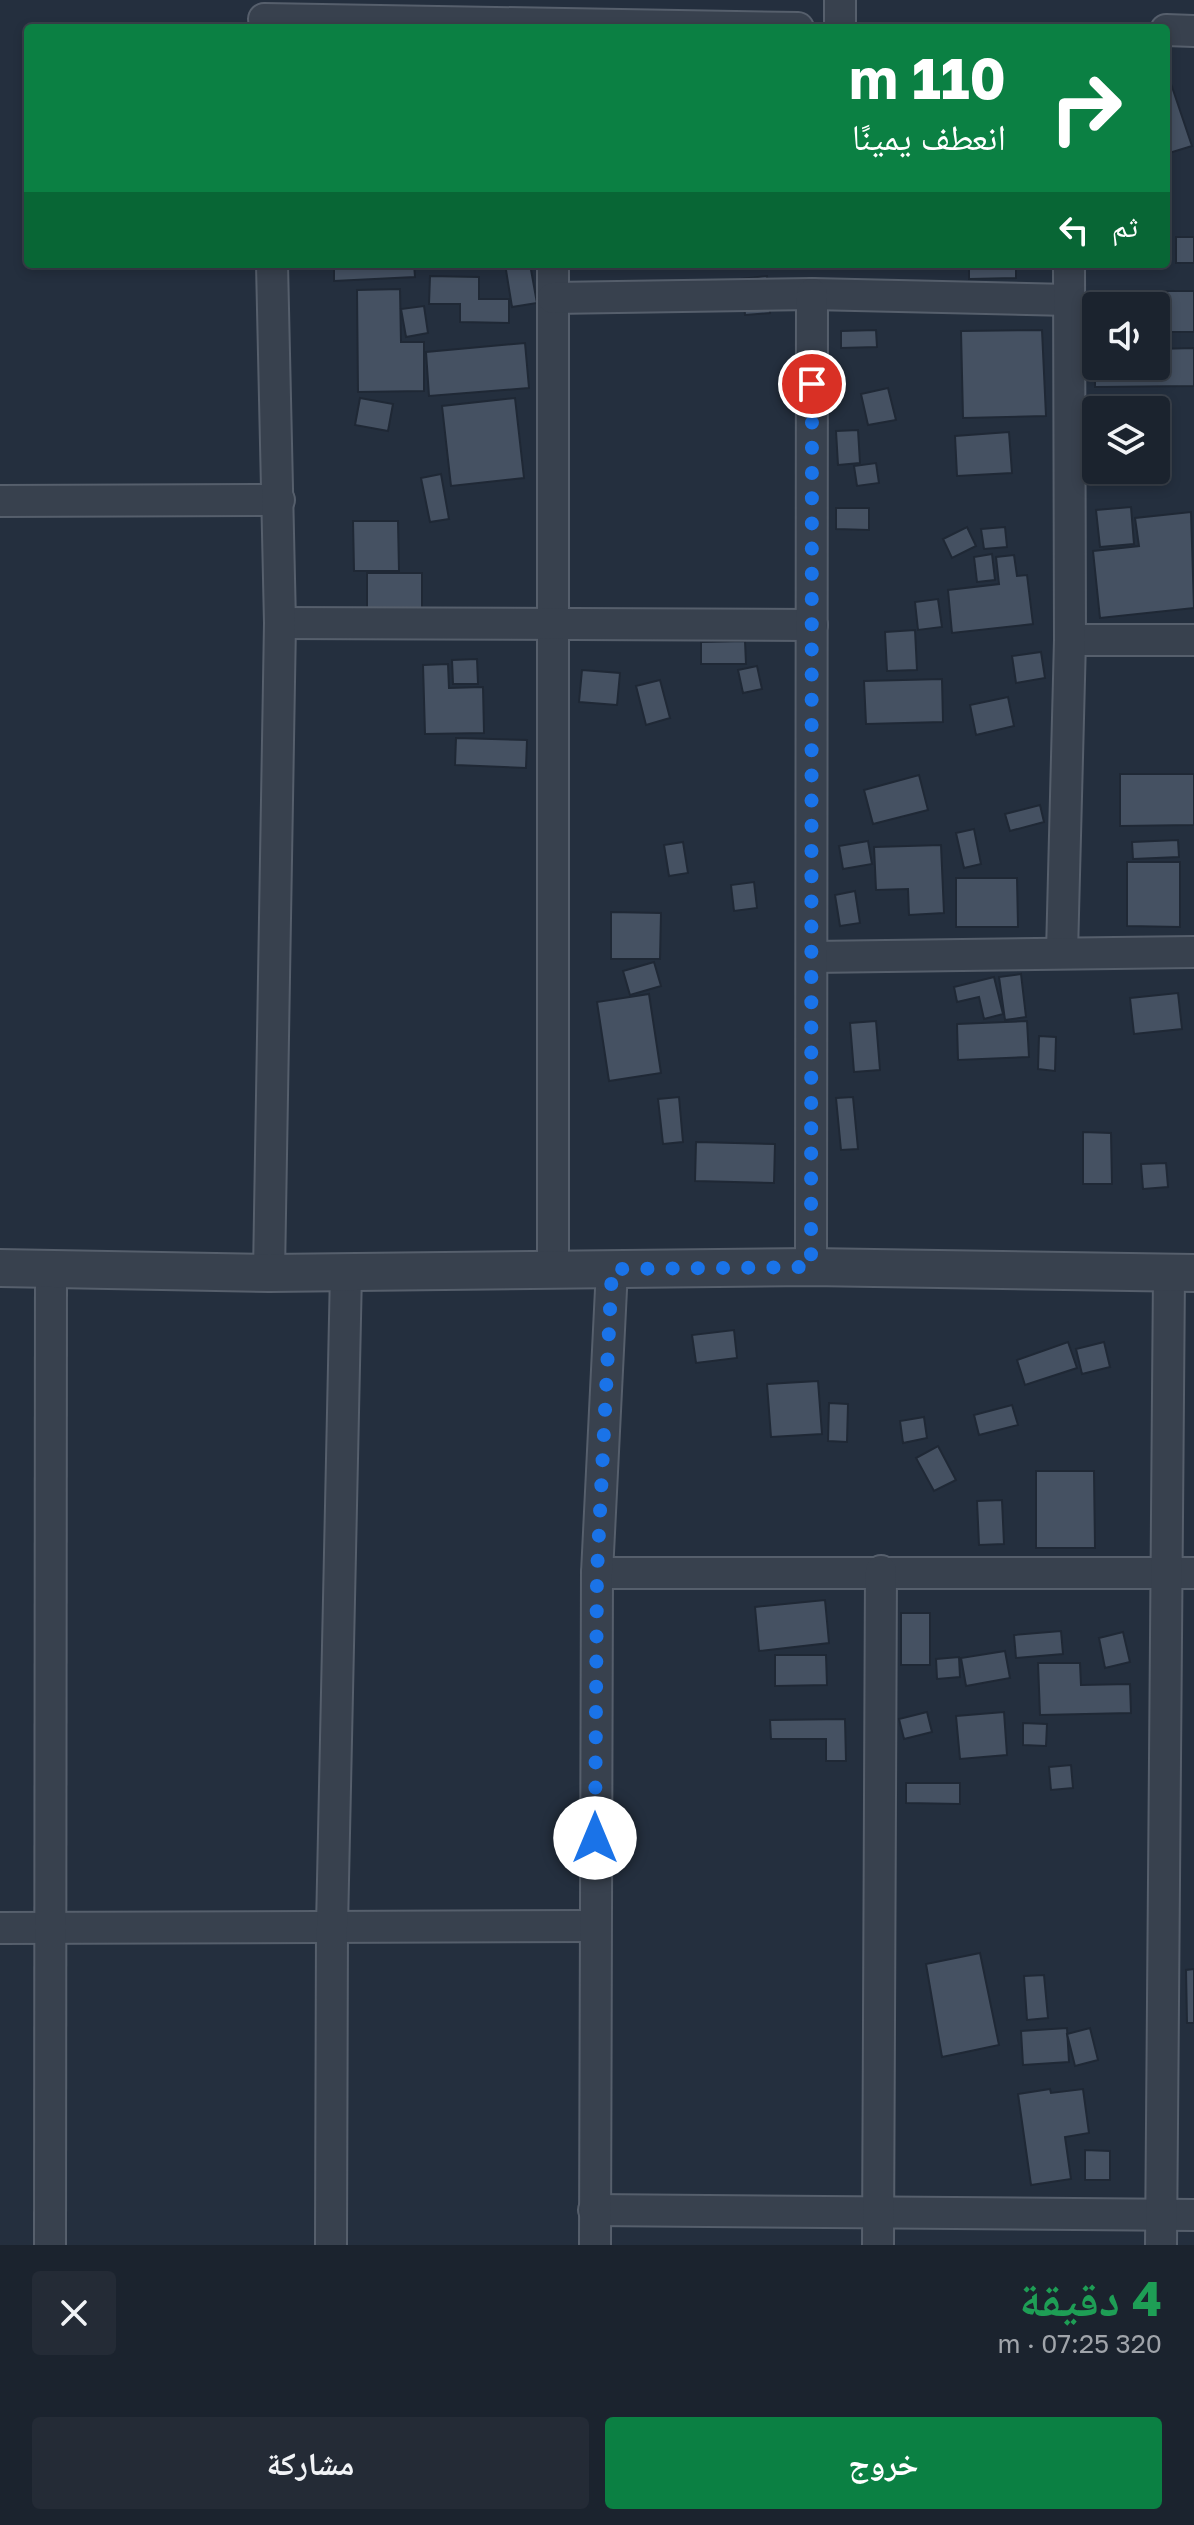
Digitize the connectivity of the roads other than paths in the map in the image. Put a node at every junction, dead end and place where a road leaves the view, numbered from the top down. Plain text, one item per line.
1 (840, 0) edge
2 (265, 16) edge
3 (554, 17) edge
4 (709, 24) edge
5 (840, 24) edge
6 (1170, 30) edge
7 (1194, 31) edge
8 (272, 268) edge
9 (553, 268) edge
10 (1069, 268) edge
11 (812, 294) junction
12 (553, 298) junction
13 (1069, 300) junction
14 (279, 500) junction
15 (0, 501) edge
16 (280, 623) junction
17 (552, 624) junction
18 (812, 625) junction
19 (1070, 640) junction
20 (1194, 640) edge
21 (1194, 952) edge
22 (1062, 953) junction
23 (812, 957) junction
24 (811, 1267) junction
25 (0, 1268) edge
26 (553, 1269) junction
27 (612, 1269) junction
28 (51, 1270) junction
29 (346, 1272) junction
30 (269, 1273) junction
31 (1181, 1273) edge
32 (881, 1571) junction
33 (597, 1573) junction
34 (1179, 1573) edge
35 (595, 1926) junction
36 (332, 1927) junction
37 (0, 1928) edge
38 (48, 1928) junction
39 (594, 2210) junction
40 (878, 2212) junction
41 (1161, 2214) junction
42 (1194, 2215) edge
43 (50, 2245) edge
44 (331, 2245) edge
45 (595, 2245) edge
46 (878, 2245) edge
47 (1161, 2245) edge

1 - 5 street
2 - 3 street
3 - 4 street
6 - 7 street
8 - 14 street
9 - 12 street
10 - 13 street
11 - 12 street
11 - 13 street
11 - 18 street
12 - 17 street
13 - 19 street
14 - 15 street
14 - 16 street
16 - 17 street
16 - 30 street
17 - 18 street
17 - 26 street
18 - 23 street
19 - 20 street
19 - 22 street
21 - 22 street
22 - 23 street
23 - 24 street
24 - 27 street
24 - 31 street
25 - 28 street
26 - 27 street
26 - 29 street
27 - 33 street
28 - 30 street
28 - 38 street
29 - 30 street
29 - 36 street
31 - 34 street
32 - 33 street
32 - 34 street
32 - 40 street
33 - 35 street
34 - 41 street
35 - 36 street
35 - 39 street
36 - 38 street
36 - 44 street
37 - 38 street
38 - 43 street
39 - 40 street
39 - 45 street
40 - 41 street
40 - 46 street
41 - 42 street
41 - 47 street

